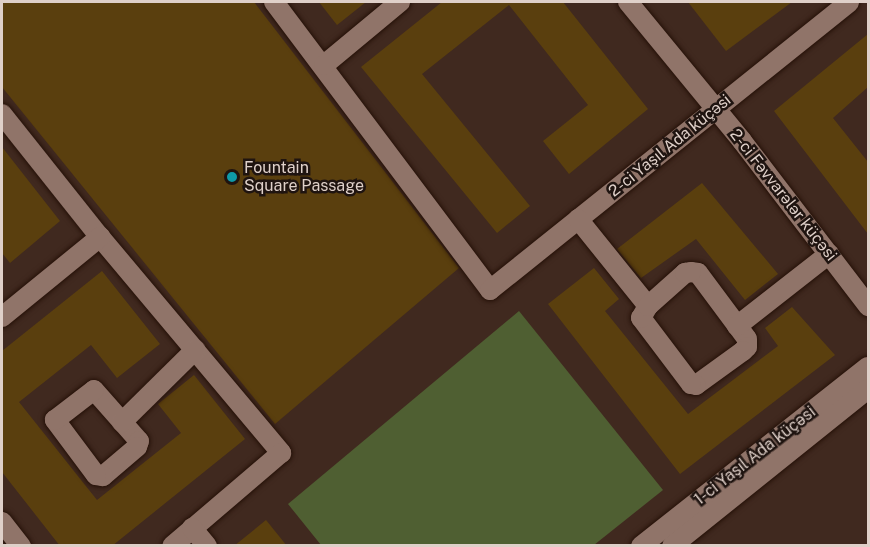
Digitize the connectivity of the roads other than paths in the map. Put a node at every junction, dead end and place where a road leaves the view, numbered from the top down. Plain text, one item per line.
1 (274, 2) edge
2 (400, 2) edge
3 (628, 2) edge
4 (849, 2) edge
5 (324, 65) junction
6 (715, 109) junction
7 (2, 114) edge
8 (578, 219) junction
9 (100, 237) junction
10 (829, 254) junction
11 (648, 306) junction
12 (868, 306) edge
13 (2, 317) edge
14 (737, 326) junction
15 (195, 351) junction
16 (868, 367) edge
17 (868, 389) edge
18 (122, 422) dead end
19 (2, 522) edge
20 (192, 528) junction
21 (21, 546) edge
22 (172, 546) edge
23 (207, 546) edge
24 (641, 546) edge
25 (672, 546) edge

1 - 5 street
2 - 5 street
3 - 6 street, 2-ci Fəvvarələr küçəsi
4 - 6 street, 2-ci Yaşıl Ada küçəsi
5 - 8 street, 2-ci Yaşıl Ada küçəsi
6 - 8 street, 2-ci Yaşıl Ada küçəsi
6 - 10 street, 2-ci Fəvvarələr küçəsi
7 - 9 street
8 - 11 street
9 - 13 street
9 - 15 street
10 - 12 street, 2-ci Fəvvarələr küçəsi
10 - 14 street
11 - 14 street
11 - 14 street
15 - 18 street
15 - 20 street
16 - 24 street, 1-ci Yaşıl Ada küçəsi
17 - 25 street, 1-ci Yaşıl Ada küçəsi
19 - 21 street
20 - 22 street
20 - 23 street

